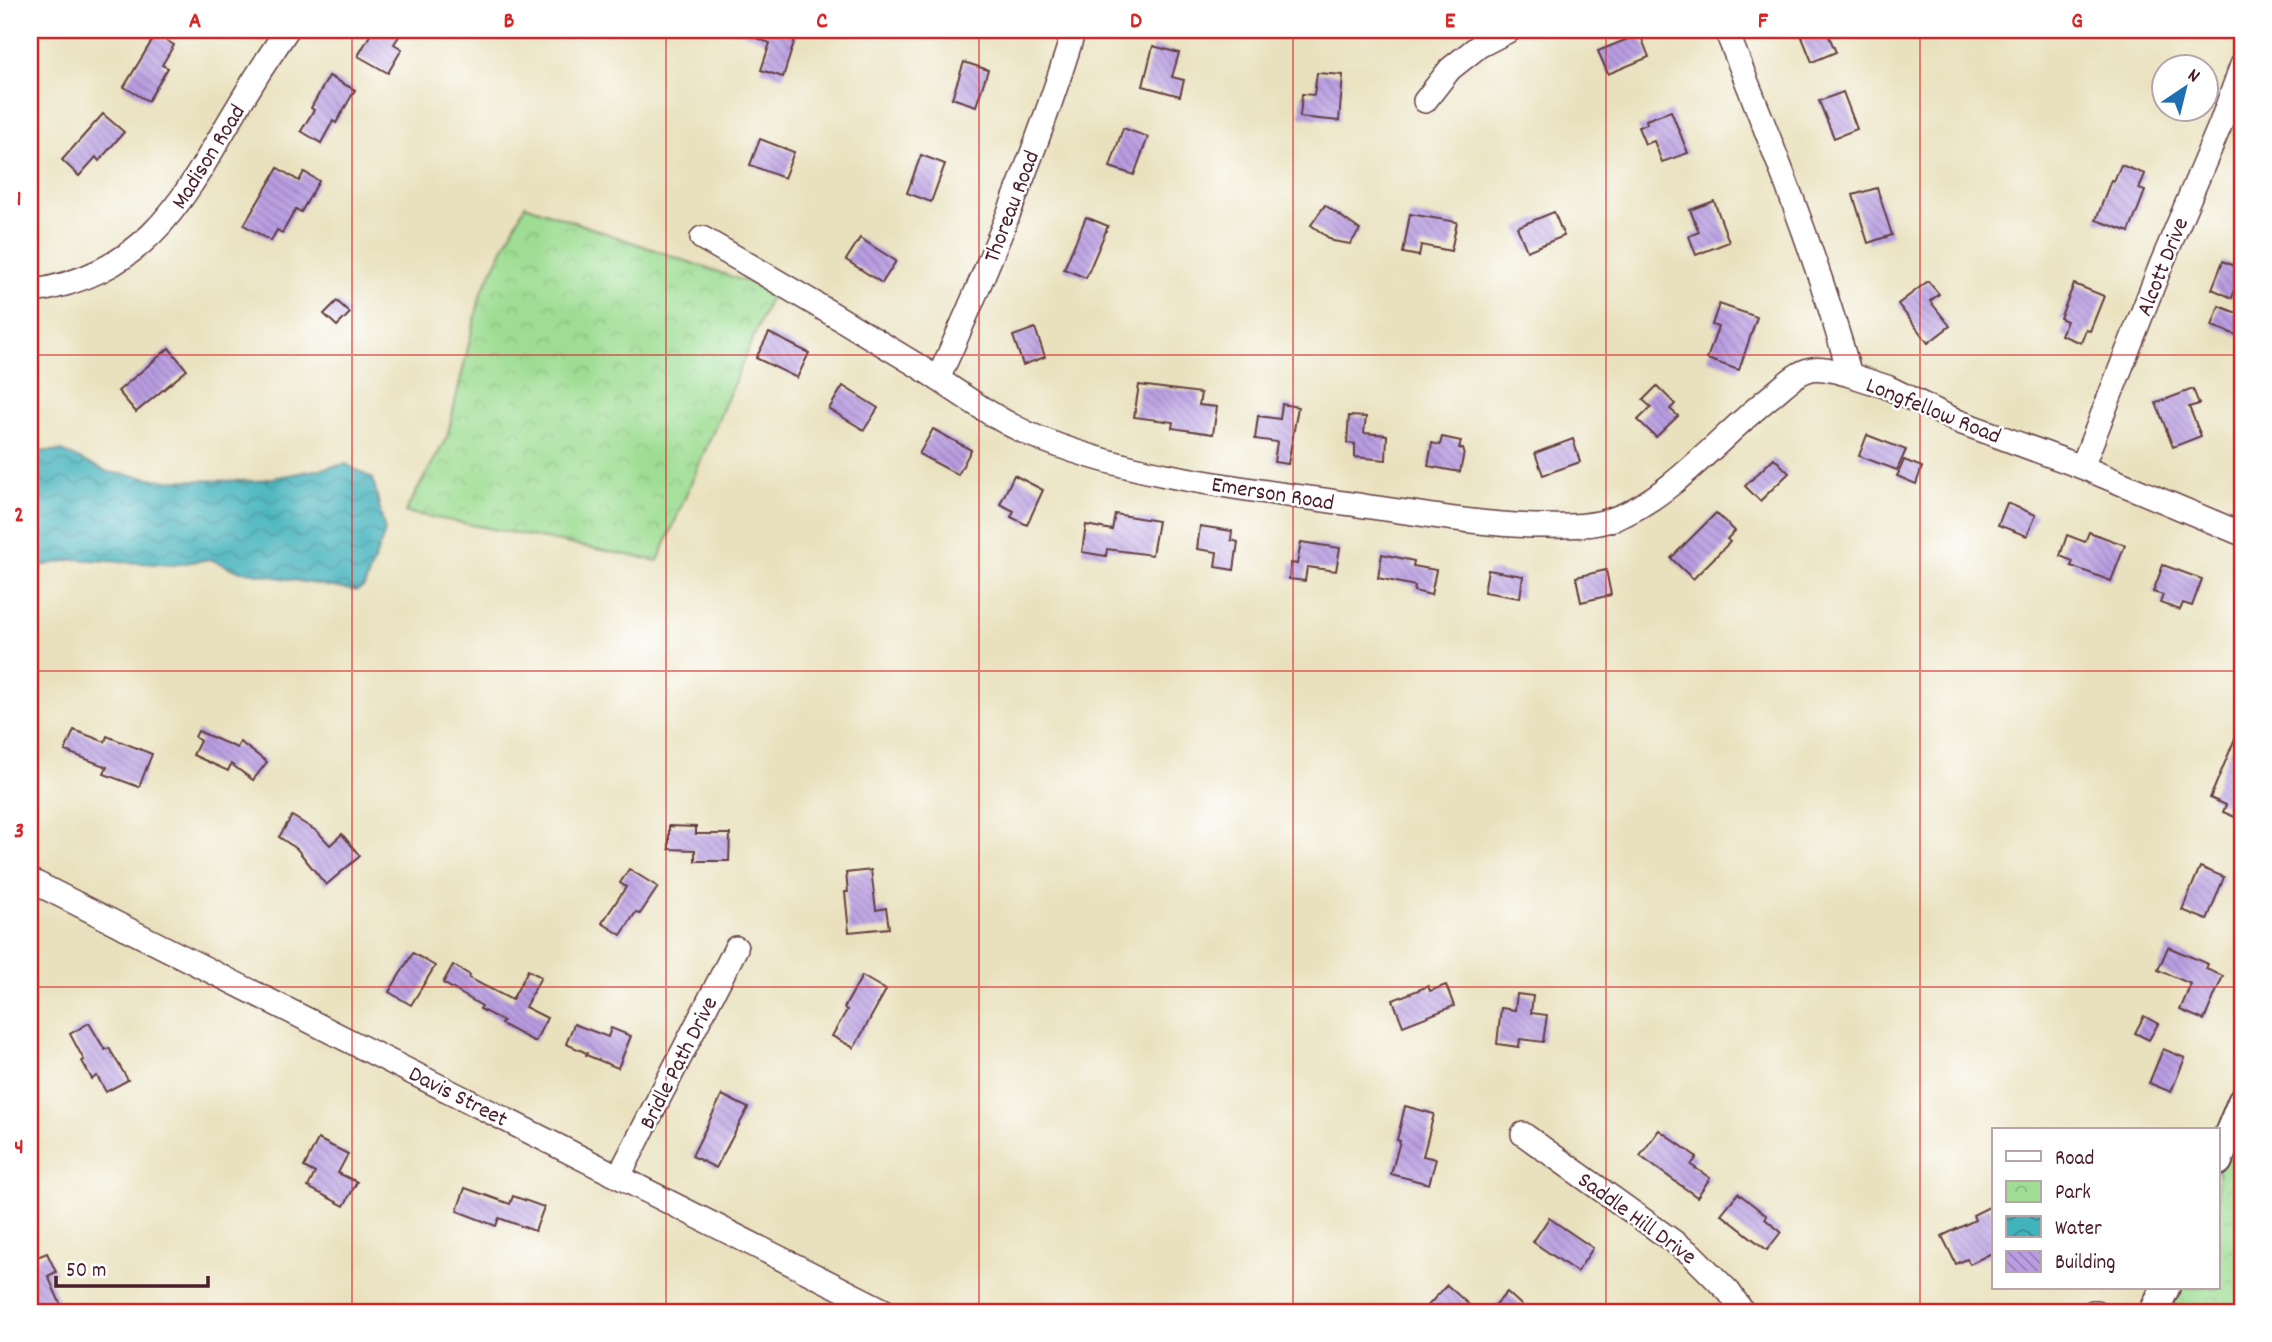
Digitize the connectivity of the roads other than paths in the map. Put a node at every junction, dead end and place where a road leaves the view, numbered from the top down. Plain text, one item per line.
1 (287, 30) edge
2 (1074, 30) edge
3 (1510, 30) edge
4 (1726, 30) edge
5 (2242, 65) edge
6 (1425, 101) dead end
7 (702, 238) dead end
8 (30, 292) edge
9 (1850, 375) junction
10 (938, 379) junction
11 (2082, 467) junction
12 (2242, 534) edge
13 (30, 880) edge
14 (736, 948) dead end
15 (2242, 1102) edge
16 (1523, 1134) dead end
17 (2220, 1156) edge
18 (619, 1176) junction
19 (2164, 1290) edge
20 (887, 1312) edge
21 (1743, 1312) edge
22 (2154, 1312) edge

1 - 8 street, Madison Road
2 - 10 street, Thoreau Road
3 - 6 street
4 - 9 street, Longfellow Road
5 - 11 street, Alcott Drive
7 - 10 street, Emerson Road
9 - 10 street, Emerson Road
9 - 11 street, Longfellow Road
11 - 12 street, Longfellow Road
13 - 18 street, Davis Street
14 - 18 street, Bridle Path Drive
15 - 17 main road
16 - 21 street, Saddle Hill Drive
18 - 20 street, Davis Street
19 - 22 main road

